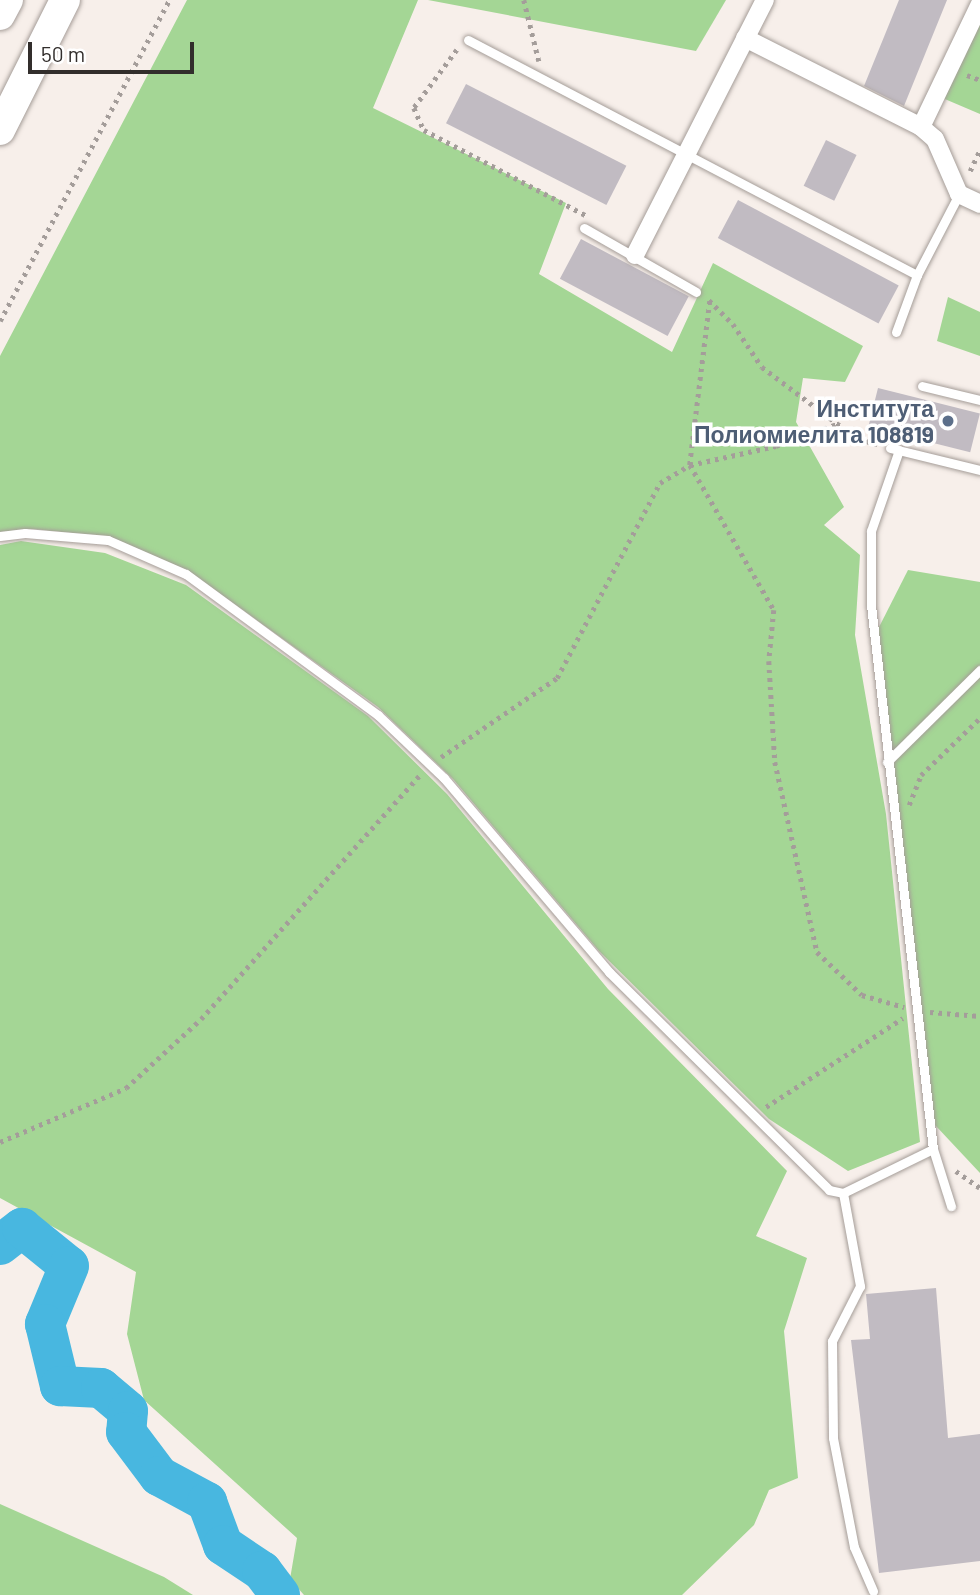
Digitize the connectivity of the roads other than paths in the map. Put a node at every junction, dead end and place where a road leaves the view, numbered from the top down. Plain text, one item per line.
1 (8, 0) edge
2 (65, 0) edge
3 (765, 0) edge
4 (980, 4) edge
5 (0, 15) edge
6 (746, 38) junction
7 (468, 40) road end
8 (921, 127) junction
9 (0, 130) edge
10 (687, 153) junction
11 (959, 194) junction
12 (980, 204) edge
13 (587, 230) road end
14 (635, 255) junction
15 (917, 275) junction
16 (696, 292) road end
17 (896, 332) dead end
18 (922, 386) dead end
19 (980, 400) edge
20 (980, 470) edge
21 (0, 536) edge
22 (980, 670) edge
23 (887, 762) junction
24 (933, 1149) junction
25 (843, 1193) junction
26 (951, 1206) dead end
27 (873, 1591) dead end

1 - 5 highway
2 - 9 highway
3 - 6 street
4 - 8 street
6 - 8 street
6 - 10 street
7 - 10 lane
8 - 11 street
10 - 14 street
10 - 15 lane
11 - 12 street
11 - 15 lane
13 - 14 lane
14 - 16 lane
15 - 17 lane
18 - 19 lane
20 - 23 lane
21 - 25 lane
22 - 23 lane
23 - 24 lane
24 - 25 lane
24 - 26 lane
25 - 27 lane

